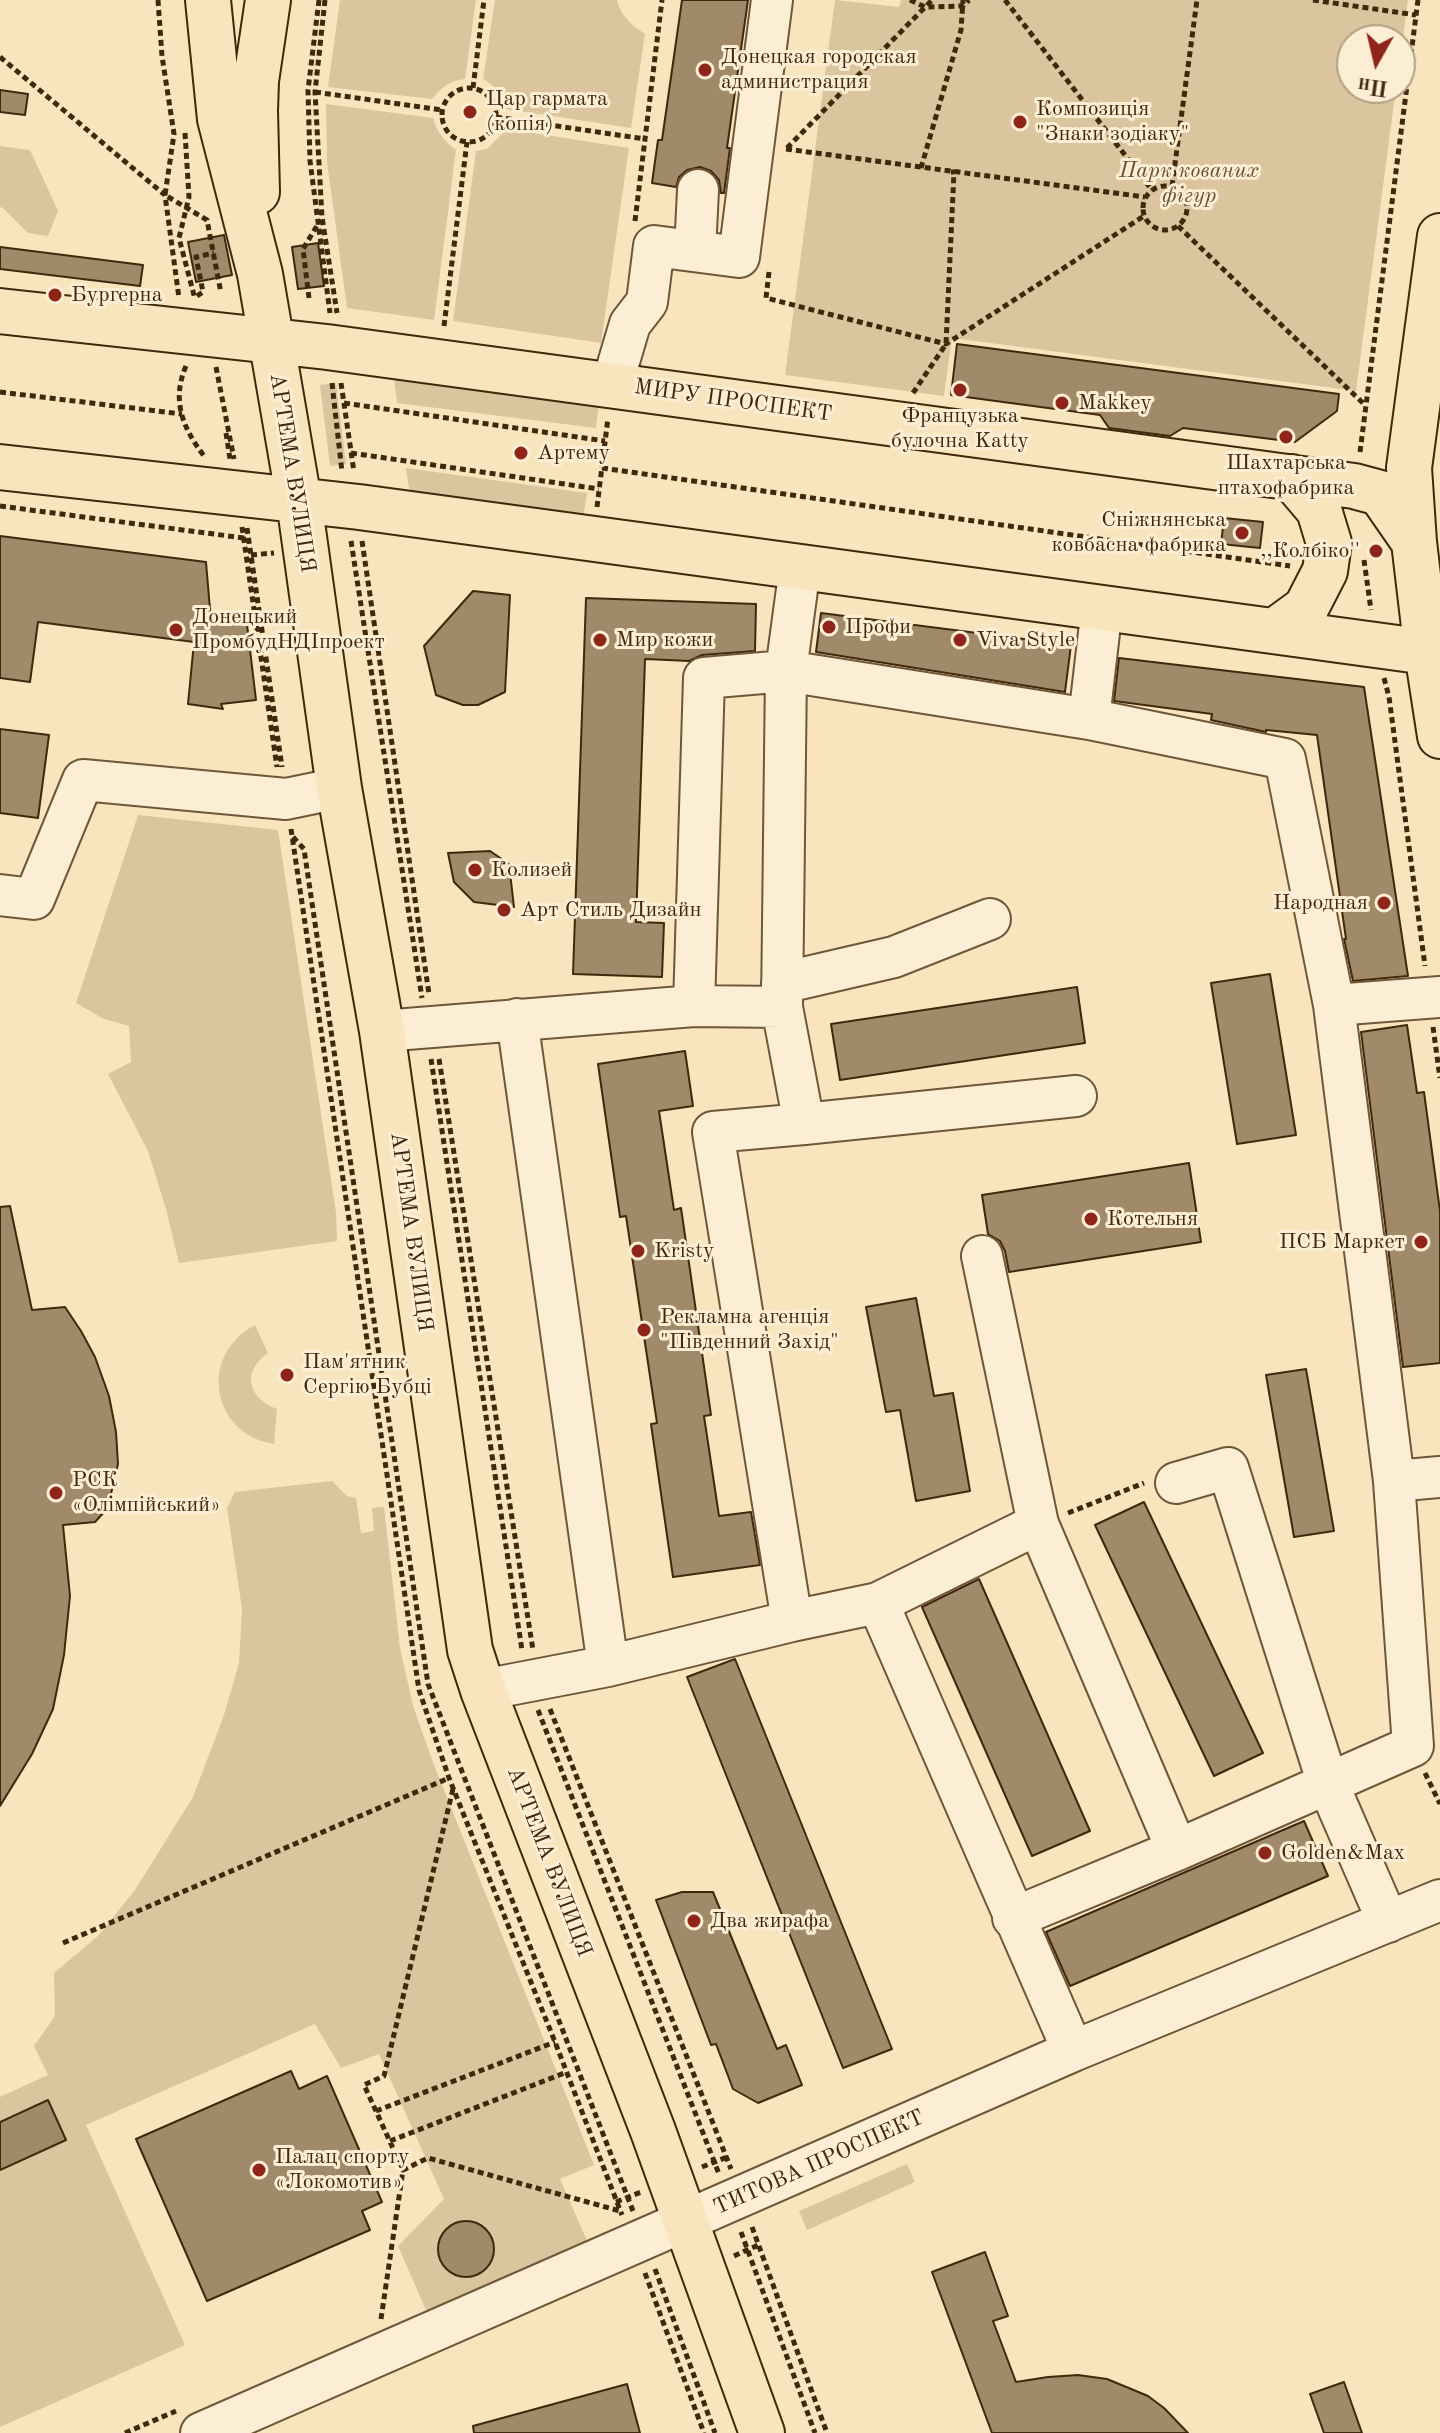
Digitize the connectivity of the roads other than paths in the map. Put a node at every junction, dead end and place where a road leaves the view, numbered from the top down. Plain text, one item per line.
1 (208, 0) edge
2 (268, 0) edge
3 (772, 0) edge
4 (698, 190) dead end
5 (1440, 236) edge
6 (695, 251) junction
7 (260, 274) junction
8 (0, 311) edge
9 (271, 340) junction
10 (612, 385) junction
11 (0, 467) edge
12 (1291, 477) junction
13 (299, 501) junction
14 (1427, 544) edge
15 (800, 567) junction
16 (1102, 607) junction
17 (1276, 630) junction
18 (1427, 652) junction
19 (786, 671) junction
20 (1089, 719) junction
21 (1440, 736) edge
22 (339, 788) junction
23 (0, 895) edge
24 (990, 919) dead end
25 (782, 995) junction
26 (1440, 997) edge
27 (1334, 1005) junction
28 (694, 1006) junction
29 (517, 1019) junction
30 (382, 1031) junction
31 (1076, 1096) dead end
32 (804, 1124) junction
33 (982, 1256) dead end
34 (1440, 1477) edge
35 (1394, 1481) junction
36 (1176, 1483) road end
37 (1038, 1524) junction
38 (878, 1603) junction
39 (792, 1621) junction
40 (608, 1666) junction
41 (483, 1690) junction
42 (1328, 1784) junction
43 (1177, 1850) junction
44 (1440, 1900) edge
45 (1013, 1918) junction
46 (1388, 1922) junction
47 (1073, 2051) junction
48 (686, 2221) junction
49 (192, 2421) edge
50 (762, 2433) edge

1 - 7 main road, АРТЕМА ВУЛИЦЯ
2 - 7 main road, АРТЕМА ВУЛИЦЯ
3 - 6 street
4 - 6 street
5 - 14 main road
6 - 10 street
7 - 9 main road, АРТЕМА ВУЛИЦЯ
8 - 9 main road, МИРУ ПРОСПЕКТ
9 - 10 main road, МИРУ ПРОСПЕКТ
9 - 13 main road, АРТЕМА ВУЛИЦЯ
10 - 12 main road, МИРУ ПРОСПЕКТ
11 - 13 main road
12 - 14 main road, МИРУ ПРОСПЕКТ
12 - 17 main road
13 - 15 main road
13 - 22 main road, АРТЕМА ВУЛИЦЯ
14 - 18 main road
15 - 16 main road
15 - 19 street
16 - 17 main road
16 - 20 street
17 - 18 main road
18 - 21 main road
19 - 20 street
19 - 25 street
19 - 28 street
20 - 27 street
22 - 23 street
22 - 30 main road, АРТЕМА ВУЛИЦЯ
24 - 25 street
25 - 28 street
25 - 32 street
26 - 27 street
27 - 35 street
28 - 29 street
29 - 30 street
29 - 40 street
30 - 41 main road, АРТЕМА ВУЛИЦЯ
31 - 32 street
32 - 39 street
33 - 37 street
34 - 35 street
35 - 42 street
36 - 42 street
37 - 38 street
37 - 43 street
38 - 39 street
38 - 45 street
39 - 40 street
40 - 41 street
41 - 48 main road, АРТЕМА ВУЛИЦЯ
42 - 43 street
42 - 46 street
43 - 45 street
44 - 46 street, ТИТОВА ПРОСПЕКТ
45 - 47 street
46 - 47 street, ТИТОВА ПРОСПЕКТ
47 - 48 street, ТИТОВА ПРОСПЕКТ
48 - 49 street, ТИТОВА ПРОСПЕКТ
48 - 50 main road, АРТЕМА ВУЛИЦЯ

